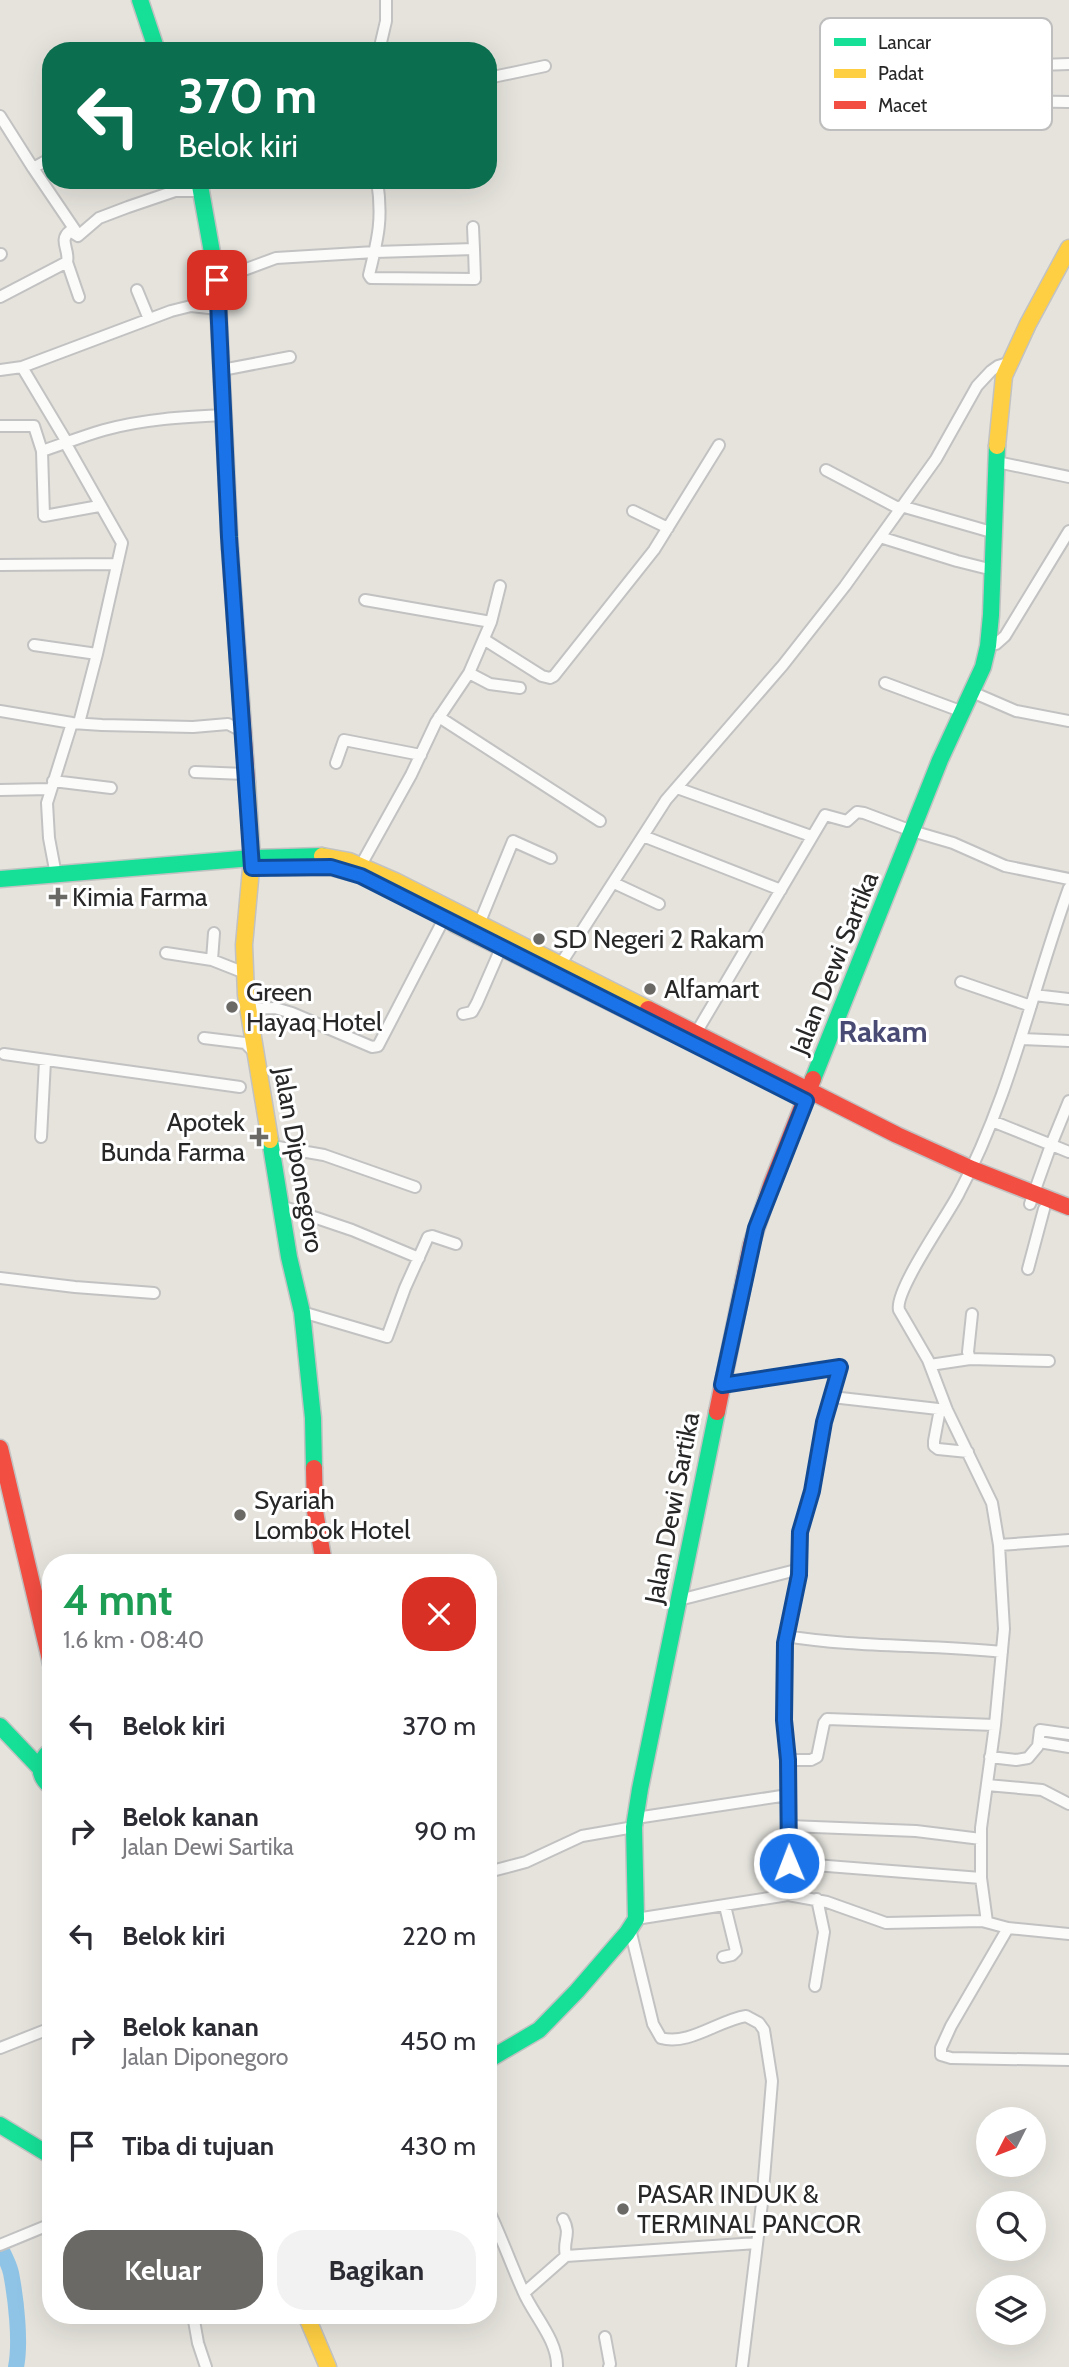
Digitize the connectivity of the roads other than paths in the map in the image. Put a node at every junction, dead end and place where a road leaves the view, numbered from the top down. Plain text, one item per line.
1 (140, 0) edge
2 (386, 0) edge
3 (154, 42) edge
4 (381, 42) edge
5 (545, 66) dead end
6 (497, 76) edge
7 (0, 116) edge
8 (42, 163) edge
9 (33, 168) junction
10 (42, 182) edge
11 (47, 189) edge
12 (185, 189) edge
13 (201, 189) edge
14 (378, 189) edge
15 (473, 227) dead end
16 (78, 236) junction
17 (1069, 248) edge
18 (474, 249) junction
19 (375, 252) junction
20 (67, 262) junction
21 (217, 280) junction
22 (136, 290) dead end
23 (0, 297) edge
24 (79, 297) dead end
25 (218, 309) junction
26 (149, 319) junction
27 (290, 357) dead end
28 (1008, 363) junction
29 (22, 367) junction
30 (0, 370) edge
31 (222, 370) junction
32 (223, 415) junction
33 (0, 426) edge
34 (67, 444) junction
35 (719, 445) dead end
36 (42, 451) junction
37 (996, 462) junction
38 (826, 470) dead end
39 (1069, 477) edge
40 (99, 506) junction
41 (901, 507) junction
42 (633, 511) dead end
43 (668, 528) junction
44 (1069, 531) edge
45 (995, 533) junction
46 (880, 537) junction
47 (116, 564) junction
48 (0, 565) edge
49 (993, 570) junction
50 (500, 586) dead end
51 (365, 600) dead end
52 (491, 622) junction
53 (485, 640) junction
54 (34, 645) dead end
55 (988, 646) junction
56 (97, 654) junction
57 (469, 673) junction
58 (885, 683) dead end
59 (520, 688) dead end
60 (972, 692) junction
61 (0, 711) edge
62 (963, 712) junction
63 (439, 717) junction
64 (1069, 721) edge
65 (76, 723) junction
66 (244, 732) junction
67 (421, 755) junction
68 (336, 763) dead end
69 (195, 772) dead end
70 (245, 774) junction
71 (51, 785) junction
72 (677, 788) junction
73 (111, 789) dead end
74 (0, 790) edge
75 (600, 821) dead end
76 (912, 831) junction
77 (643, 836) junction
78 (811, 836) junction
79 (551, 858) dead end
80 (252, 863) junction
81 (360, 865) junction
82 (56, 875) junction
83 (0, 879) edge
84 (1069, 879) edge
85 (614, 883) junction
86 (0, 886) edge
87 (1069, 888) edge
88 (782, 890) junction
89 (659, 904) dead end
90 (446, 914) junction
91 (479, 924) junction
92 (214, 933) dead end
93 (501, 948) junction
94 (166, 953) dead end
95 (212, 960) junction
96 (560, 965) junction
97 (245, 973) junction
98 (961, 982) dead end
99 (1069, 999) edge
100 (1032, 1001) junction
101 (248, 1009) junction
102 (463, 1014) dead end
103 (688, 1033) junction
104 (204, 1038) dead end
105 (1022, 1039) junction
106 (1069, 1041) edge
107 (254, 1052) junction
108 (4, 1054) dead end
109 (45, 1061) junction
110 (240, 1087) dead end
111 (808, 1096) junction
112 (1069, 1101) edge
113 (992, 1121) junction
114 (41, 1137) dead end
115 (1051, 1145) junction
116 (272, 1146) junction
117 (1069, 1152) edge
118 (970, 1173) junction
119 (415, 1186) dead end
120 (1036, 1202) junction
121 (281, 1206) junction
122 (1069, 1207) edge
123 (1069, 1219) edge
124 (456, 1244) dead end
125 (419, 1258) junction
126 (1028, 1269) dead end
127 (0, 1278) edge
128 (153, 1293) dead end
129 (302, 1312) junction
130 (972, 1314) dead end
131 (970, 1359) junction
132 (1049, 1361) dead end
133 (930, 1364) junction
134 (722, 1385) junction
135 (832, 1397) junction
136 (944, 1409) junction
137 (0, 1448) edge
138 (968, 1452) junction
139 (1069, 1540) edge
140 (999, 1545) junction
141 (322, 1554) edge
142 (800, 1569) junction
143 (679, 1600) junction
144 (42, 1626) edge
145 (786, 1636) junction
146 (1002, 1652) junction
147 (995, 1725) junction
148 (0, 1726) edge
149 (1069, 1734) edge
150 (1039, 1742) junction
151 (1069, 1747) edge
152 (990, 1757) junction
153 (42, 1760) edge
154 (788, 1760) junction
155 (39, 1767) junction
156 (42, 1779) edge
157 (987, 1785) junction
158 (788, 1795) junction
159 (1069, 1804) edge
160 (635, 1822) junction
161 (789, 1826) junction
162 (981, 1839) junction
163 (789, 1863) junction
164 (497, 1870) edge
165 (981, 1878) junction
166 (788, 1895) junction
167 (817, 1899) junction
168 (725, 1906) junction
169 (987, 1922) junction
170 (633, 1924) junction
171 (1008, 1928) junction
172 (1069, 1934) edge
173 (723, 1957) dead end
174 (815, 1986) dead end
175 (42, 2032) edge
176 (0, 2048) edge
177 (497, 2055) edge
178 (1069, 2060) edge
179 (0, 2125) edge
180 (42, 2151) edge
181 (564, 2219) dead end
182 (42, 2227) edge
183 (497, 2230) edge
184 (757, 2243) junction
185 (0, 2245) edge
186 (566, 2256) junction
187 (524, 2293) junction
188 (195, 2324) edge
189 (297, 2324) edge
190 (310, 2324) edge
191 (606, 2337) dead end
192 (206, 2367) edge
193 (315, 2367) edge
194 (328, 2367) edge
195 (556, 2367) edge
196 (609, 2367) edge
197 (742, 2367) edge

1 - 3 street
2 - 4 street
5 - 6 street
7 - 9 street
8 - 9 street
9 - 10 street
11 - 16 street
12 - 16 street
13 - 21 street, Jalan Diponegoro
14 - 19 street
15 - 18 street
16 - 20 street
17 - 28 street, Jalan Dewi Sartika
18 - 19 street
18 - 19 street
19 - 21 street
20 - 23 street
20 - 24 street
21 - 25 street, Jalan Diponegoro
22 - 26 street
25 - 26 street
25 - 31 street, Jalan Diponegoro
26 - 29 street
27 - 31 street
28 - 37 street, Jalan Dewi Sartika
28 - 41 street
29 - 30 street
29 - 34 street
31 - 32 street, Jalan Diponegoro
32 - 34 street
32 - 66 street, Jalan Diponegoro
33 - 36 street
34 - 36 street
34 - 40 street
35 - 43 street
36 - 40 street
37 - 39 street
37 - 45 street, Jalan Dewi Sartika
38 - 41 street
40 - 47 street
41 - 45 street
41 - 46 street
42 - 43 street
43 - 53 street
44 - 55 street
45 - 49 street, Jalan Dewi Sartika
46 - 49 street
46 - 72 street
47 - 48 street
47 - 56 street
49 - 55 street, Jalan Dewi Sartika
50 - 52 street
51 - 52 street
52 - 53 street
53 - 57 street
54 - 56 street
55 - 60 street, Jalan Dewi Sartika
56 - 65 street
57 - 59 street
57 - 63 street
58 - 62 street
60 - 62 street, Jalan Dewi Sartika
60 - 64 street
61 - 65 street
62 - 76 street, Jalan Dewi Sartika
63 - 67 street
63 - 75 street
65 - 66 street
65 - 71 street
66 - 70 street, Jalan Diponegoro
67 - 68 street
67 - 81 street
69 - 70 street
70 - 80 street, Jalan Diponegoro
71 - 73 street
71 - 74 street
71 - 82 street
72 - 77 street
72 - 78 street
76 - 78 street
76 - 84 street
76 - 111 street, Jalan Dewi Sartika
77 - 85 street
77 - 88 street
78 - 88 street
79 - 91 street
80 - 81 street
80 - 82 street
80 - 86 street
80 - 90 street
80 - 97 street, Jalan Diponegoro
81 - 90 street
82 - 83 street
85 - 89 street
85 - 96 street
87 - 100 street
88 - 103 street
90 - 91 street
90 - 93 street
90 - 101 street
91 - 96 street
92 - 95 street
93 - 102 street
93 - 103 street
94 - 95 street
95 - 97 street
96 - 103 street
97 - 101 street, Jalan Diponegoro
98 - 100 street
99 - 100 street
100 - 105 street
101 - 107 street, Jalan Diponegoro
103 - 111 street
104 - 107 street
105 - 106 street
105 - 113 street
107 - 116 street, Jalan Diponegoro
108 - 109 street
109 - 110 street
109 - 114 street
111 - 118 street
111 - 134 street, Jalan Dewi Sartika
112 - 115 street
113 - 115 street
113 - 118 street
115 - 117 street
115 - 120 street
116 - 119 street
116 - 121 street, Jalan Diponegoro
118 - 120 street
118 - 133 street
120 - 122 street
120 - 123 street
120 - 126 street
121 - 125 street
121 - 129 street, Jalan Diponegoro
124 - 125 street
125 - 129 street
127 - 128 street
129 - 141 street, Jalan Diponegoro
130 - 131 street
131 - 132 street
131 - 133 street
133 - 136 street
134 - 135 street
134 - 143 street, Jalan Dewi Sartika
135 - 136 street
135 - 142 street
136 - 138 street
136 - 138 street
137 - 144 street
138 - 140 street
139 - 140 street
140 - 146 street
142 - 143 street
142 - 145 street
143 - 160 street, Jalan Dewi Sartika
145 - 146 street
145 - 154 street
146 - 147 street
147 - 152 street
147 - 154 street
148 - 155 street
149 - 150 street
150 - 151 street
150 - 152 street
152 - 157 street
153 - 155 street
154 - 158 street
155 - 156 street
157 - 159 street
157 - 162 street
158 - 160 street
158 - 161 street
160 - 164 street
160 - 170 street, Jalan Dewi Sartika
161 - 162 street
161 - 163 street
162 - 165 street
163 - 165 street
163 - 166 street
165 - 169 street
166 - 167 street
166 - 168 street
167 - 169 street
167 - 174 street
168 - 170 street
168 - 173 street
169 - 171 street
170 - 177 street
170 - 184 street
171 - 172 street
171 - 178 street
175 - 176 street
179 - 180 street
181 - 186 street
182 - 185 street
183 - 187 street
184 - 186 street
184 - 197 street
186 - 187 street
187 - 195 street
188 - 192 street
189 - 193 street
190 - 194 street
191 - 196 street

